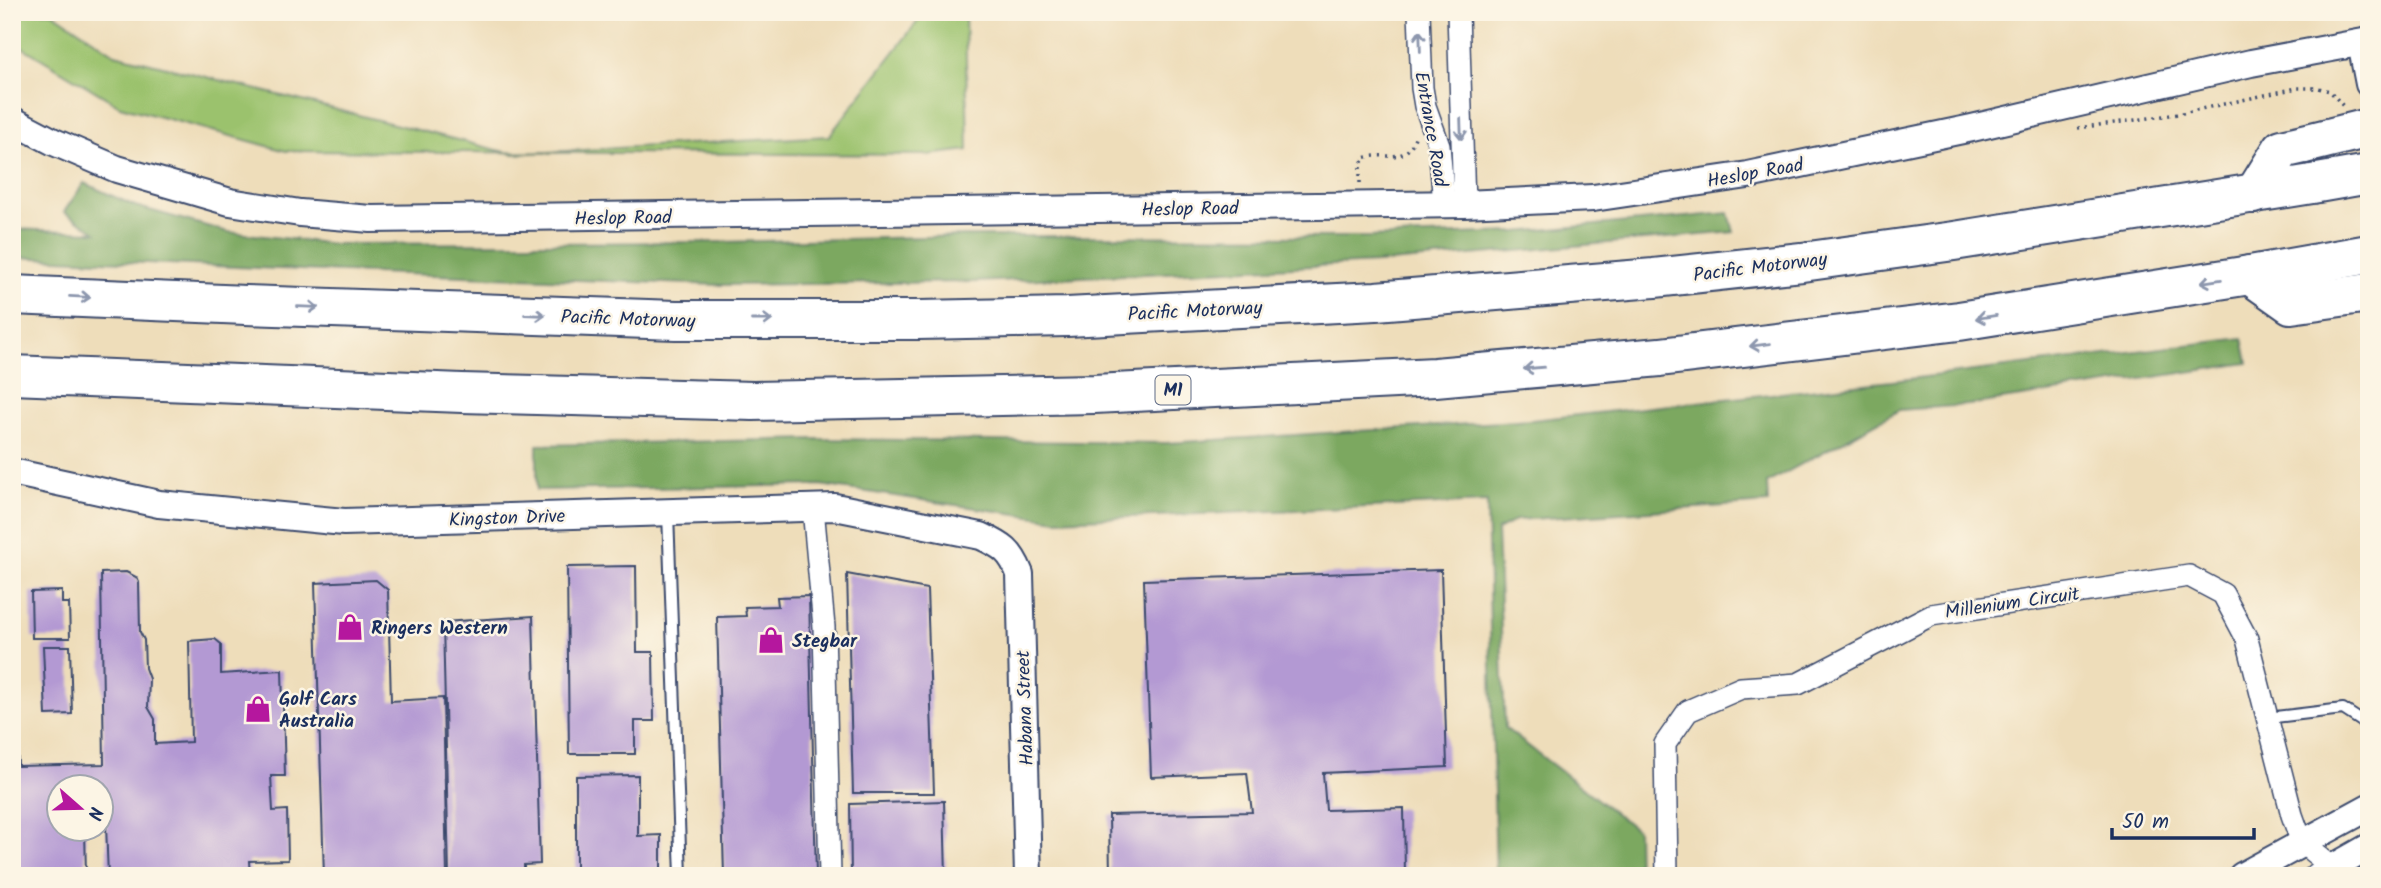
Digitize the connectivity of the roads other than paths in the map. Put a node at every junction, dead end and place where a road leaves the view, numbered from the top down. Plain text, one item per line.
1 (1419, 12) edge
2 (1458, 12) edge
3 (2365, 42) edge
4 (2369, 84) edge
5 (12, 120) edge
6 (2369, 128) edge
7 (2369, 174) edge
8 (2254, 194) junction
9 (1454, 204) junction
10 (2369, 254) edge
11 (2250, 275) junction
12 (12, 295) edge
13 (2352, 296) edge
14 (12, 375) edge
15 (12, 472) edge
16 (813, 508) junction
17 (668, 513) junction
18 (1002, 545) joint
19 (2267, 718) junction
20 (2369, 726) edge
21 (2369, 807) edge
22 (2302, 843) junction
23 (2369, 848) edge
24 (2325, 872) edge
25 (681, 876) edge
26 (830, 876) edge
27 (1028, 876) edge
28 (1667, 876) edge
29 (2242, 876) edge

9 -> 1 street, Entrance Road
2 -> 9 street, Entrance Road
3 - 4 street
3 - 9 street, Heslop Road
5 - 9 street, Heslop Road
6 - 8 highway, bridge
7 - 8 highway, Pacific Motorway, bridge
12 -> 8 highway, Pacific Motorway
10 - 11 highway, M1
11 - 13 highway
11 -> 14 highway, M1
15 - 17 street, Kingston Drive
16 - 17 street, Kingston Drive
16 - 18 street, Kingston Drive
16 - 26 street
17 - 25 lane
18 - 27 street, Habana Street
19 - 20 lane
19 - 22 street, Millenium Circuit
19 - 28 street, Millenium Circuit
21 - 22 street
22 - 24 street
22 - 29 street
23 - 24 street

